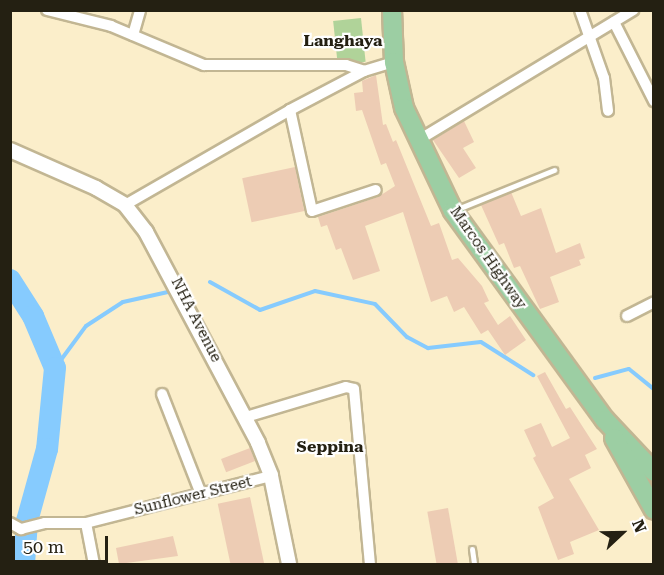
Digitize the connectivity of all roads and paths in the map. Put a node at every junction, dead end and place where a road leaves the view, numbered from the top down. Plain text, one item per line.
1 (47, 10) edge
2 (140, 10) edge
3 (392, 10) edge
4 (580, 10) edge
5 (633, 10) edge
6 (614, 22) junction
7 (133, 35) junction
8 (590, 35) junction
9 (394, 62) junction
10 (364, 71) junction
11 (654, 101) edge
12 (290, 110) junction
13 (608, 111) dead end
14 (417, 141) junction
15 (10, 150) edge
16 (554, 170) dead end
17 (376, 190) dead end
18 (125, 205) junction
19 (453, 211) junction
20 (654, 302) edge
21 (627, 316) dead end
22 (162, 394) dead end
23 (246, 417) junction
24 (605, 420) junction
25 (654, 472) edge
26 (271, 476) junction
27 (201, 494) junction
28 (654, 510) edge
29 (86, 523) junction
30 (13, 526) edge
31 (472, 549) dead end
32 (94, 564) edge
33 (289, 564) edge
34 (370, 564) edge
35 (474, 564) edge

1 - 7 street
2 - 7 street
3 - 9 main road, Marcos Highway
4 - 8 street
5 - 6 street
6 - 8 street
6 - 11 street
7 - 10 street
8 - 13 street
8 - 14 street
9 - 10 street
9 - 14 main road, Marcos Highway
10 - 12 street
12 - 17 street
12 - 18 street
14 - 19 main road, Marcos Highway
15 - 18 street, NHA Avenue
16 - 19 lane
18 - 23 street, NHA Avenue
19 - 24 main road, Marcos Highway
20 - 21 street
22 - 27 street
23 - 26 street, NHA Avenue
23 - 34 street
24 - 25 main road, Marcos Highway
24 - 28 main road, Marcos Highway
26 - 27 street, Sunflower Street
26 - 33 street, NHA Avenue
27 - 29 street, Sunflower Street
29 - 30 street, Sunflower Street
29 - 32 street
31 - 35 lane

